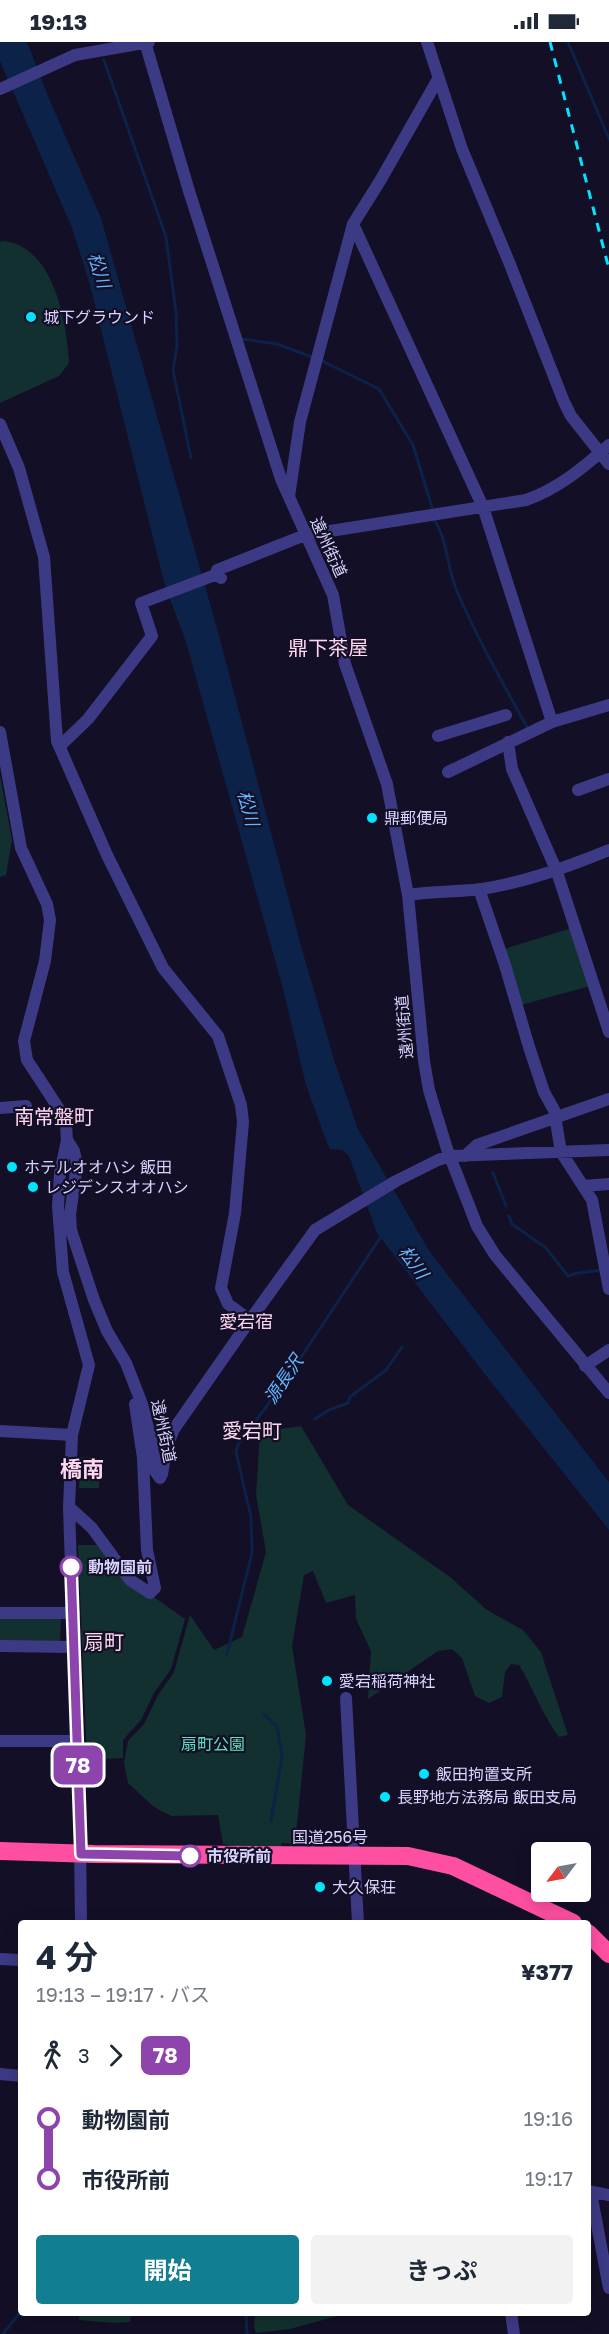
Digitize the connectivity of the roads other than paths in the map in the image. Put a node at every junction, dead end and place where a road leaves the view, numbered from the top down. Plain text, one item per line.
1 (75, 42) edge
2 (146, 42) edge
3 (427, 42) edge
4 (75, 55) junction
5 (438, 79) junction
6 (0, 89) edge
7 (352, 224) junction
8 (0, 424) edge
9 (604, 449) edge
10 (609, 464) edge
11 (288, 498) junction
12 (483, 507) junction
13 (305, 535) junction
14 (609, 705) edge
15 (506, 716) dead end
16 (552, 722) junction
17 (0, 732) edge
18 (438, 736) dead end
19 (508, 742) junction
20 (60, 746) junction
21 (448, 772) dead end
22 (609, 779) edge
23 (578, 790) dead end
24 (609, 852) edge
25 (557, 872) junction
26 (479, 889) junction
27 (408, 895) junction
28 (609, 1032) edge
29 (609, 1099) edge
30 (26, 1106) dead end
31 (0, 1108) edge
32 (556, 1119) junction
33 (68, 1140) junction
34 (609, 1150) edge
35 (561, 1152) junction
36 (450, 1156) junction
37 (465, 1156) junction
38 (609, 1184) edge
39 (583, 1186) junction
40 (609, 1289) edge
41 (250, 1320) junction
42 (609, 1350) edge
43 (585, 1366) junction
44 (138, 1392) junction
45 (609, 1393) edge
46 (0, 1431) edge
47 (72, 1435) junction
48 (69, 1508) junction
49 (0, 1613) edge
50 (74, 1613) junction
51 (0, 1646) edge
52 (74, 1647) junction
53 (346, 1698) dead end
54 (0, 1741) edge
55 (78, 1741) junction
56 (0, 1851) edge
57 (81, 1854) junction
58 (354, 1857) junction
59 (81, 1920) edge
60 (358, 1920) edge
61 (566, 1920) edge
62 (591, 1936) edge
63 (609, 1954) edge
64 (0, 1959) edge
65 (18, 1960) edge
66 (0, 2074) edge
67 (18, 2076) edge
68 (591, 2192) edge
69 (609, 2195) edge
70 (591, 2197) edge
71 (609, 2288) edge
72 (511, 2316) edge
73 (513, 2334) edge

1 - 4 street
2 - 4 street
2 - 11 street, 遠州街道
3 - 5 street
4 - 6 street
5 - 7 street
5 - 9 street
7 - 11 street
7 - 12 street
8 - 20 street
9 - 10 street
9 - 12 street
11 - 13 street, 遠州街道
12 - 13 street
12 - 16 street
13 - 20 street
13 - 27 street, 遠州街道
14 - 16 street
15 - 18 street
16 - 19 street
17 - 33 street
19 - 21 street
19 - 25 street
20 - 41 street
22 - 23 street
24 - 25 street
25 - 26 street
25 - 28 street
26 - 27 street
26 - 32 street
27 - 36 street, 遠州街道
29 - 32 street
30 - 31 street
32 - 35 street
32 - 37 street
33 - 44 street
33 - 47 street
34 - 35 street
35 - 37 street
35 - 39 street
36 - 37 street
36 - 41 street, 遠州街道
36 - 43 street
38 - 39 street
39 - 40 street
41 - 44 street, 遠州街道
42 - 43 street
43 - 45 street
44 - 48 street, 遠州街道
46 - 47 street
47 - 48 street
48 - 50 street
49 - 50 street
50 - 52 street
51 - 52 street
52 - 55 street
53 - 58 street
54 - 55 street
55 - 57 street
56 - 57 highway, 国道256号
57 - 58 highway, 国道256号
57 - 59 street
58 - 60 street
58 - 61 highway, 国道256号
62 - 63 highway
64 - 65 street
66 - 67 street
68 - 69 street
70 - 71 street
72 - 73 street

